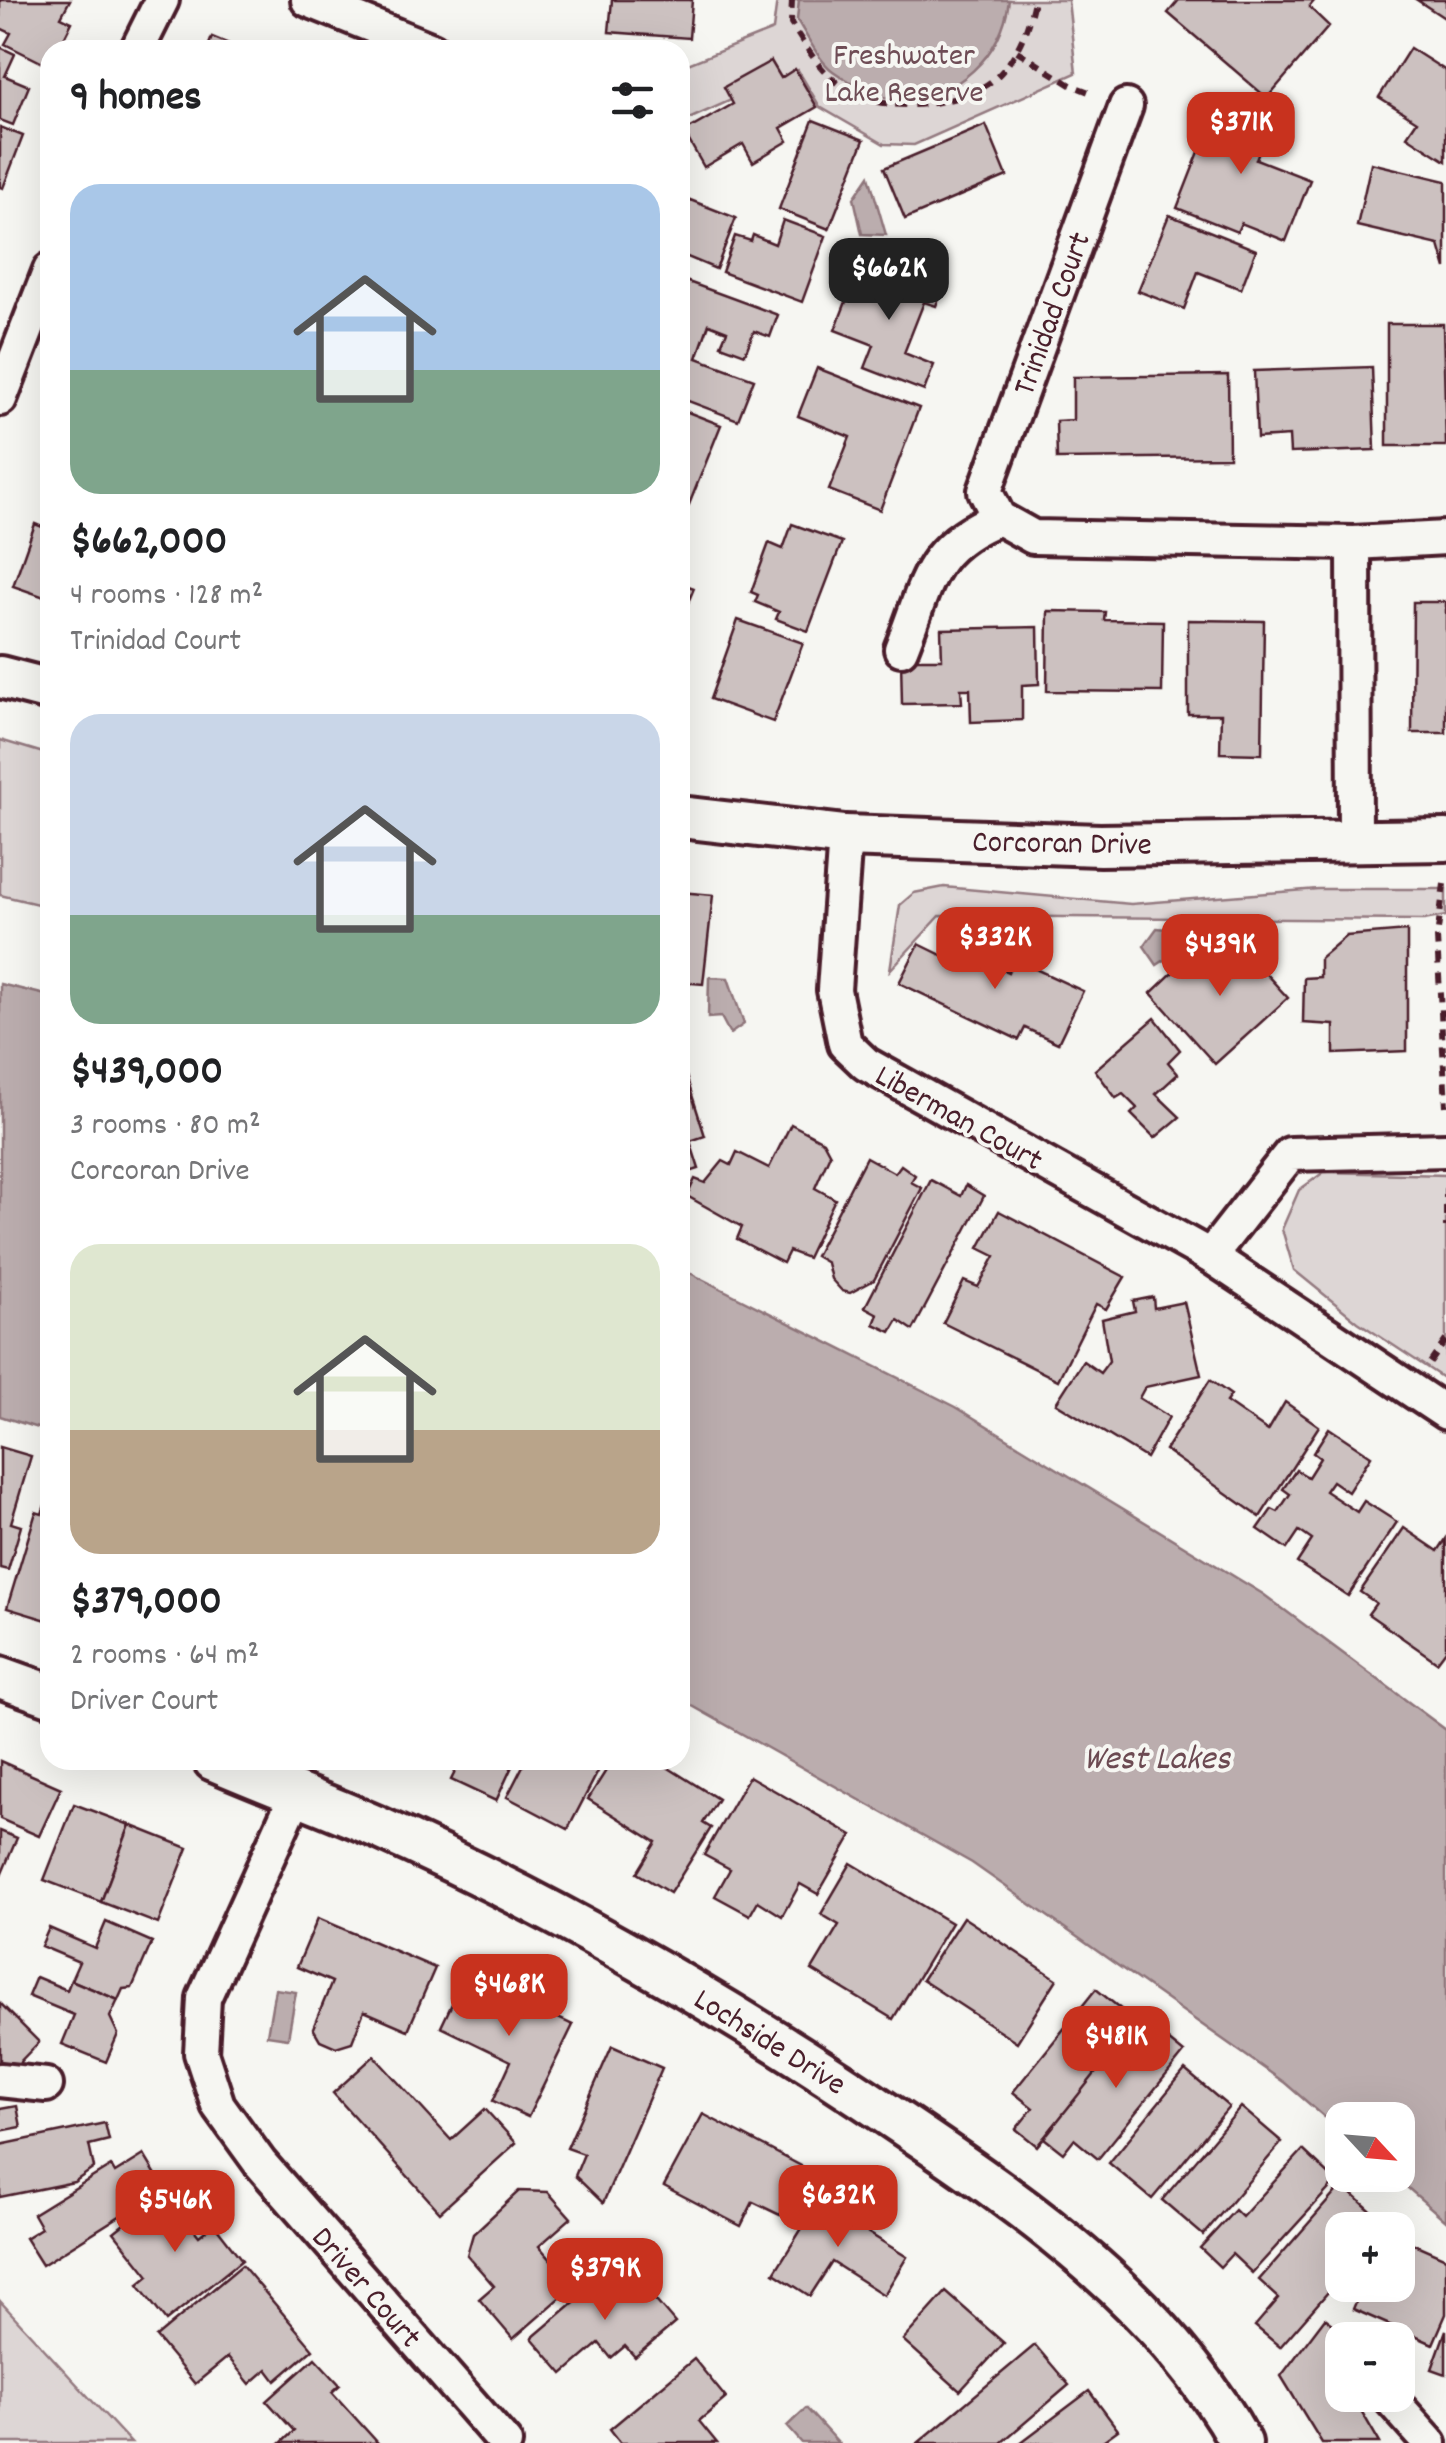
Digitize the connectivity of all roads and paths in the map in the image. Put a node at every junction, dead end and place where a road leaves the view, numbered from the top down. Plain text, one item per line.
1 (162, 0) edge
2 (308, 0) edge
3 (792, 0) edge
4 (1034, 0) edge
5 (142, 40) edge
6 (407, 40) edge
7 (1017, 51) junction
8 (1126, 106) joint
9 (40, 294) edge
10 (2, 386) edge
11 (1000, 518) junction
12 (1446, 538) edge
13 (1354, 542) junction
14 (901, 649) dead end
15 (0, 677) edge
16 (40, 687) edge
17 (690, 818) edge
18 (844, 836) junction
19 (1355, 840) junction
20 (1446, 840) edge
21 (1444, 884) edge
22 (1446, 1106) edge
23 (1446, 1150) edge
24 (1446, 1188) edge
25 (1446, 1227) edge
26 (1210, 1256) junction
27 (1446, 1413) edge
28 (0, 1678) edge
29 (40, 1692) edge
30 (238, 1770) edge
31 (296, 1794) junction
32 (0, 2080) edge
33 (46, 2085) dead end
34 (1402, 2412) edge
35 (505, 2443) edge
36 (1241, 2443) edge
37 (1430, 2443) edge

1 - 5 street
2 - 6 street
3 - 7 path
4 - 7 path
7 - 8 path
8 - 11 street, Trinidad Court
9 - 10 street
11 - 13 street
11 - 14 street
12 - 13 street
13 - 19 street
15 - 16 street
17 - 18 street, Corcoran Drive
18 - 19 street, Corcoran Drive
18 - 26 street, Liberman Court
19 - 20 street, Corcoran Drive
21 - 22 path
23 - 26 street
24 - 25 path
26 - 27 street, Liberman Court
28 - 29 street
30 - 31 street, Lochside Drive
31 - 35 street, Driver Court
31 - 36 street, Lochside Drive
32 - 33 street
34 - 37 street

